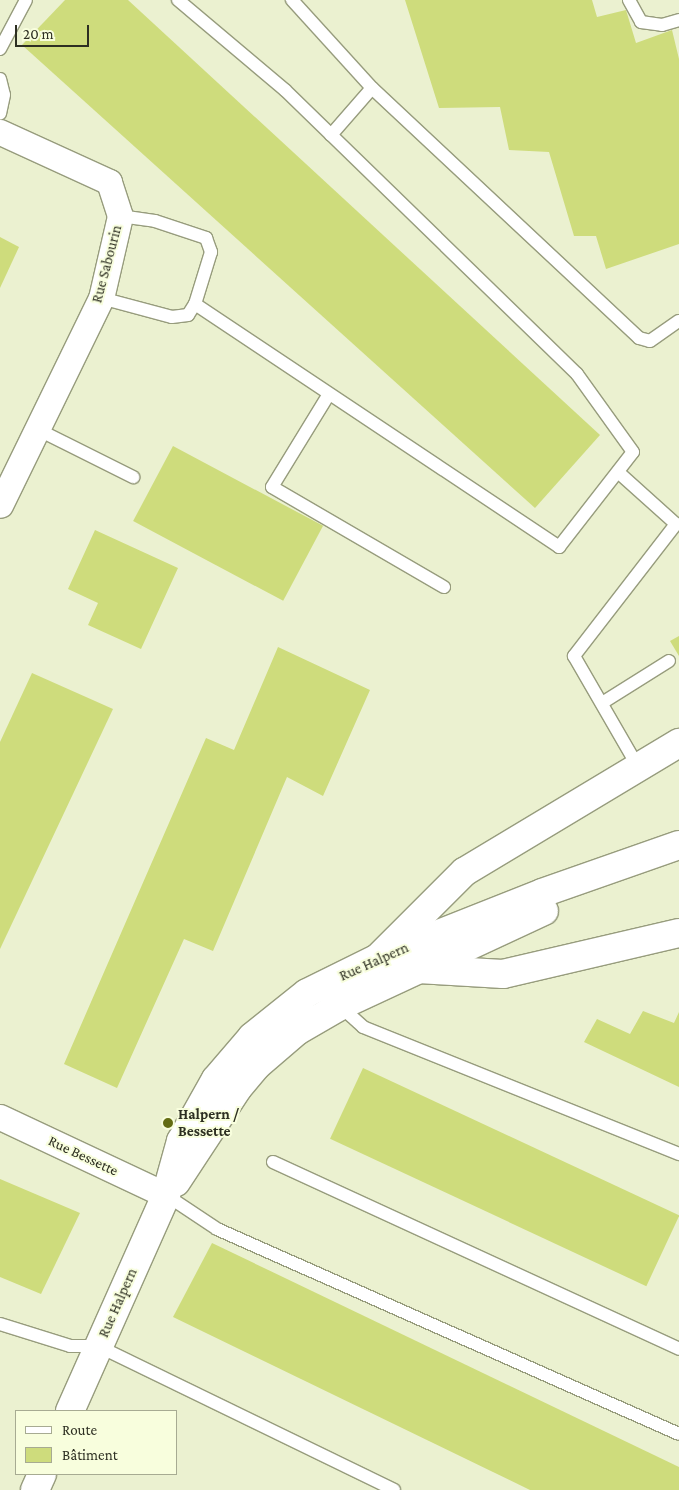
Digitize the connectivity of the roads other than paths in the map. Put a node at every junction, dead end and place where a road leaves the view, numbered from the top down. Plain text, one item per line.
1 (26, 0) edge
2 (178, 0) edge
3 (292, 0) edge
4 (629, 0) edge
5 (679, 20) edge
6 (0, 49) edge
7 (0, 79) edge
8 (372, 88) junction
9 (0, 114) edge
10 (0, 132) edge
11 (331, 135) junction
12 (120, 216) junction
13 (101, 298) junction
14 (194, 304) junction
15 (678, 325) edge
16 (329, 394) junction
17 (35, 428) junction
18 (618, 472) junction
19 (133, 477) dead end
20 (0, 505) edge
21 (677, 521) edge
22 (444, 587) dead end
23 (669, 661) dead end
24 (602, 704) junction
25 (679, 743) edge
26 (638, 767) junction
27 (679, 845) edge
28 (679, 850) edge
29 (679, 933) edge
30 (378, 958) junction
31 (418, 969) junction
32 (340, 1006) junction
33 (0, 1118) edge
34 (679, 1154) edge
35 (273, 1162) dead end
36 (166, 1195) junction
37 (0, 1324) edge
38 (98, 1346) junction
39 (679, 1349) edge
40 (70, 1410) edge
41 (679, 1434) edge
42 (42, 1475) edge
43 (35, 1490) edge
44 (394, 1490) edge

1 - 6 lane
2 - 11 lane
3 - 8 lane
4 - 5 lane
7 - 9 lane
8 - 11 lane
8 - 15 lane
10 - 12 street, Rue Sabourin
11 - 18 lane
12 - 13 street, Rue Sabourin
12 - 14 lane
13 - 14 lane
13 - 17 street, Rue Sabourin
14 - 16 lane
16 - 18 lane
16 - 22 lane
17 - 19 lane
17 - 20 street, Rue Sabourin
18 - 21 lane
21 - 24 lane
23 - 24 lane
24 - 26 lane
25 - 26 street
26 - 30 street
27 - 30 street, Rue Halpern
28 - 31 street, Rue Halpern
29 - 31 street
30 - 36 street, Rue Halpern
31 - 32 street, Rue Halpern
32 - 34 lane
32 - 36 street, Rue Halpern
33 - 36 street, Rue Bessette
35 - 39 lane
36 - 38 street, Rue Halpern
36 - 41 lane
37 - 38 lane
38 - 40 street, Rue Halpern
38 - 44 lane
42 - 43 street

